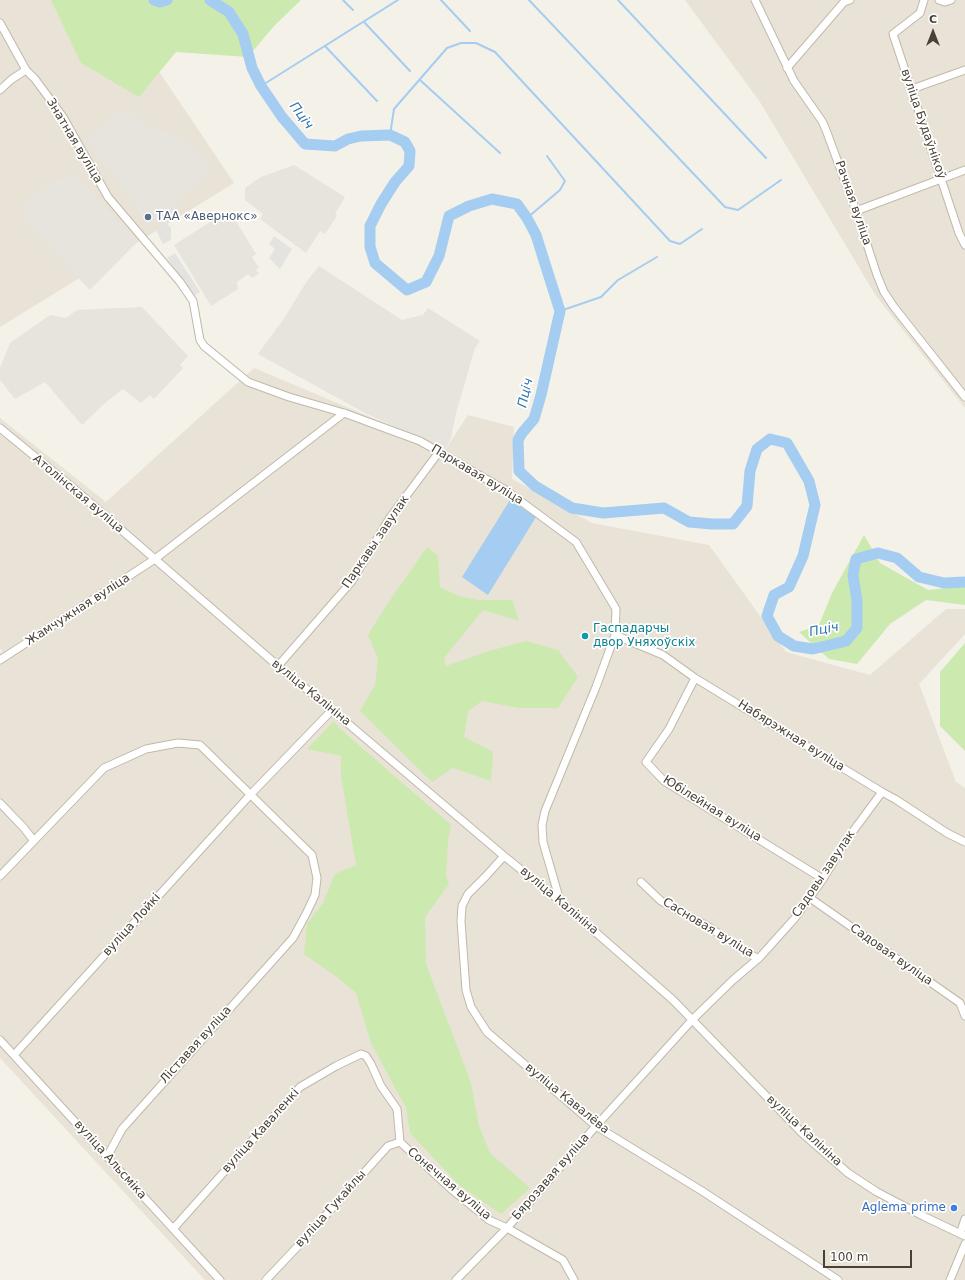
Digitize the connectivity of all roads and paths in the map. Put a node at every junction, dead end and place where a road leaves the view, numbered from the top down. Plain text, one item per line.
1 (755, 0) edge
2 (850, 0) edge
3 (924, 0) edge
4 (0, 23) edge
5 (787, 68) junction
6 (26, 70) junction
7 (965, 70) edge
8 (912, 89) junction
9 (0, 90) edge
10 (965, 170) edge
11 (942, 178) junction
12 (856, 211) junction
13 (965, 245) edge
14 (965, 397) edge
15 (344, 413) junction
16 (0, 428) edge
17 (439, 452) junction
18 (155, 559) junction
19 (615, 634) junction
20 (0, 660) edge
21 (278, 666) junction
22 (696, 678) junction
23 (332, 710) junction
24 (882, 792) junction
25 (250, 794) junction
26 (0, 803) edge
27 (34, 841) junction
28 (965, 842) edge
29 (504, 856) junction
30 (0, 876) edge
31 (823, 879) junction
32 (641, 882) dead end
33 (810, 898) junction
34 (560, 901) junction
35 (758, 959) junction
36 (965, 1016) edge
37 (693, 1019) junction
38 (0, 1040) edge
39 (14, 1055) junction
40 (596, 1126) junction
41 (400, 1142) junction
42 (107, 1157) junction
43 (965, 1220) edge
44 (506, 1228) junction
45 (173, 1229) junction
46 (962, 1235) edge
47 (965, 1244) edge
48 (220, 1280) edge
49 (266, 1280) edge
50 (456, 1280) edge
51 (574, 1280) edge
52 (838, 1280) edge
53 (950, 1280) edge

1 - 5 street, Рачная вуліца
2 - 5 street
3 - 8 street, вуліца Будаўнікоў
4 - 6 street, Знатная вуліца
5 - 12 street, Рачная вуліца
6 - 9 street
6 - 15 street, Знатная вуліца
7 - 8 street
8 - 11 street, вуліца Будаўнікоў
10 - 11 street
11 - 12 street
11 - 13 street, вуліца Будаўнікоў
12 - 14 street, Рачная вуліца
15 - 17 street, Паркавая вуліца
15 - 18 street
16 - 18 street, Атолінская вуліца
17 - 19 street, Паркавая вуліца
17 - 21 street, Паркавы завулак
18 - 20 street, Жамчужная вуліца
18 - 21 street, вуліца Калініна
19 - 22 street, Набярэжная вуліца
19 - 34 street, Паркавая вуліца
21 - 23 street, вуліца Калініна
22 - 24 street, Набярэжная вуліца
22 - 31 street, Юбілейная вуліца
23 - 25 street, вуліца Лойкі
23 - 29 street, вуліца Калініна
24 - 28 street, Набярэжная вуліца
24 - 31 street, Садовы завулак
25 - 27 street
25 - 39 street, вуліца Лойкі
25 - 42 street, Ліставая вуліца
26 - 27 street
27 - 30 street
29 - 34 street, вуліца Калініна
29 - 40 street, вуліца Кавалёва
31 - 33 street, Садовы завулак
32 - 35 street, Сасновая вуліца
33 - 35 street, Садовы завулак
33 - 36 street, Садовая вуліца
34 - 37 street, вуліца Калініна
35 - 37 street, Садовы завулак
37 - 40 street, Бярозавая вуліца
37 - 46 street, вуліца Калініна
38 - 39 street, вуліца Альсміка
39 - 42 street, вуліца Альсміка
40 - 44 street, Бярозавая вуліца
40 - 52 street, вуліца Кавалёва
41 - 44 street, Сонечная вуліца
41 - 45 street, вуліца Каваленкі
41 - 49 street, вуліца Гукайлы
42 - 45 street, вуліца Альсміка
43 - 46 street
44 - 50 street, Бярозавая вуліца
44 - 51 street, Сонечная вуліца
45 - 48 street, вуліца Альсміка
47 - 53 street

